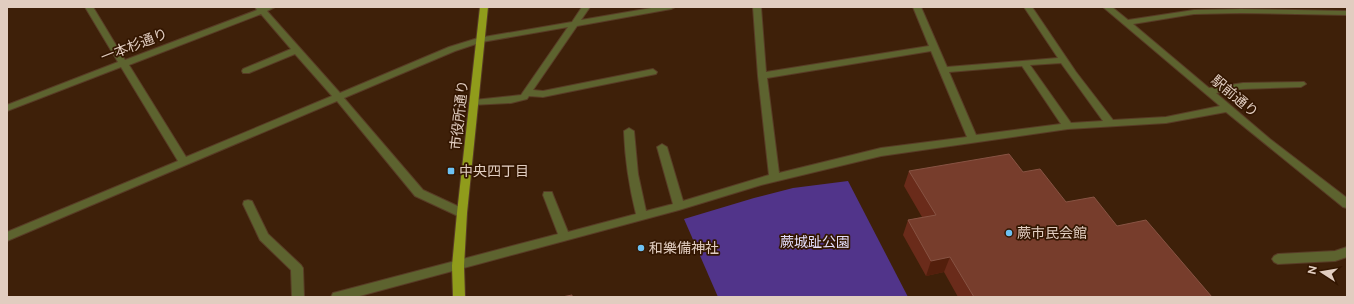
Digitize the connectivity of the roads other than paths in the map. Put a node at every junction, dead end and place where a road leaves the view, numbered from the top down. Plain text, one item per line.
1 (89, 7) edge
2 (484, 7) edge
3 (586, 7) edge
4 (671, 7) edge
5 (757, 7) edge
6 (917, 7) edge
7 (921, 7) edge
8 (1028, 7) edge
9 (1107, 7) edge
10 (264, 8) edge
11 (1347, 13) edge
12 (1126, 23) junction
13 (574, 25) junction
14 (481, 40) junction
15 (933, 48) junction
16 (297, 50) junction
17 (1063, 60) junction
18 (1024, 63) junction
19 (123, 64) junction
20 (942, 70) junction
21 (246, 71) dead end
22 (653, 72) dead end
23 (762, 76) junction
24 (1300, 84) dead end
25 (1209, 91) junction
26 (528, 93) junction
27 (339, 98) junction
28 (474, 103) junction
29 (7, 108) edge
30 (1228, 108) junction
31 (1110, 123) junction
32 (1063, 127) junction
33 (629, 131) dead end
34 (973, 140) junction
35 (662, 147) dead end
36 (184, 163) junction
37 (774, 177) junction
38 (548, 195) dead end
39 (248, 204) dead end
40 (1347, 204) edge
41 (679, 206) junction
42 (462, 213) junction
43 (642, 216) junction
44 (565, 236) junction
45 (7, 237) edge
46 (1347, 252) edge
47 (1278, 259) dead end
48 (458, 266) junction
49 (298, 297) edge
50 (336, 297) edge
51 (459, 297) edge

1 - 19 street
2 - 14 main road, 市役所通り
3 - 13 street
4 - 13 street
5 - 23 street
6 - 7 street
6 - 15 street
8 - 17 street
9 - 12 street, 駅前通り
10 - 16 street
10 - 19 street, 一本杉通り
11 - 12 street
12 - 25 street, 駅前通り
13 - 14 street
13 - 26 street
14 - 27 street
14 - 28 main road, 市役所通り
15 - 20 street
15 - 23 street
16 - 21 street
16 - 27 street
17 - 18 street
17 - 31 street
18 - 20 street
18 - 32 street
19 - 29 street, 一本杉通り
19 - 36 street
20 - 34 street
22 - 26 street
23 - 37 street
24 - 25 street
25 - 30 street, 駅前通り
26 - 28 street
27 - 36 street
27 - 42 street
28 - 42 main road, 市役所通り
30 - 31 street
30 - 40 street, 駅前通り
31 - 32 street
32 - 34 street
33 - 43 street
34 - 37 street
35 - 41 street
36 - 45 street
37 - 41 street
38 - 44 street
39 - 49 street
41 - 43 street
42 - 48 main road, 市役所通り
43 - 44 street
44 - 48 street
46 - 47 street
48 - 50 street
48 - 51 main road, 市役所通り

